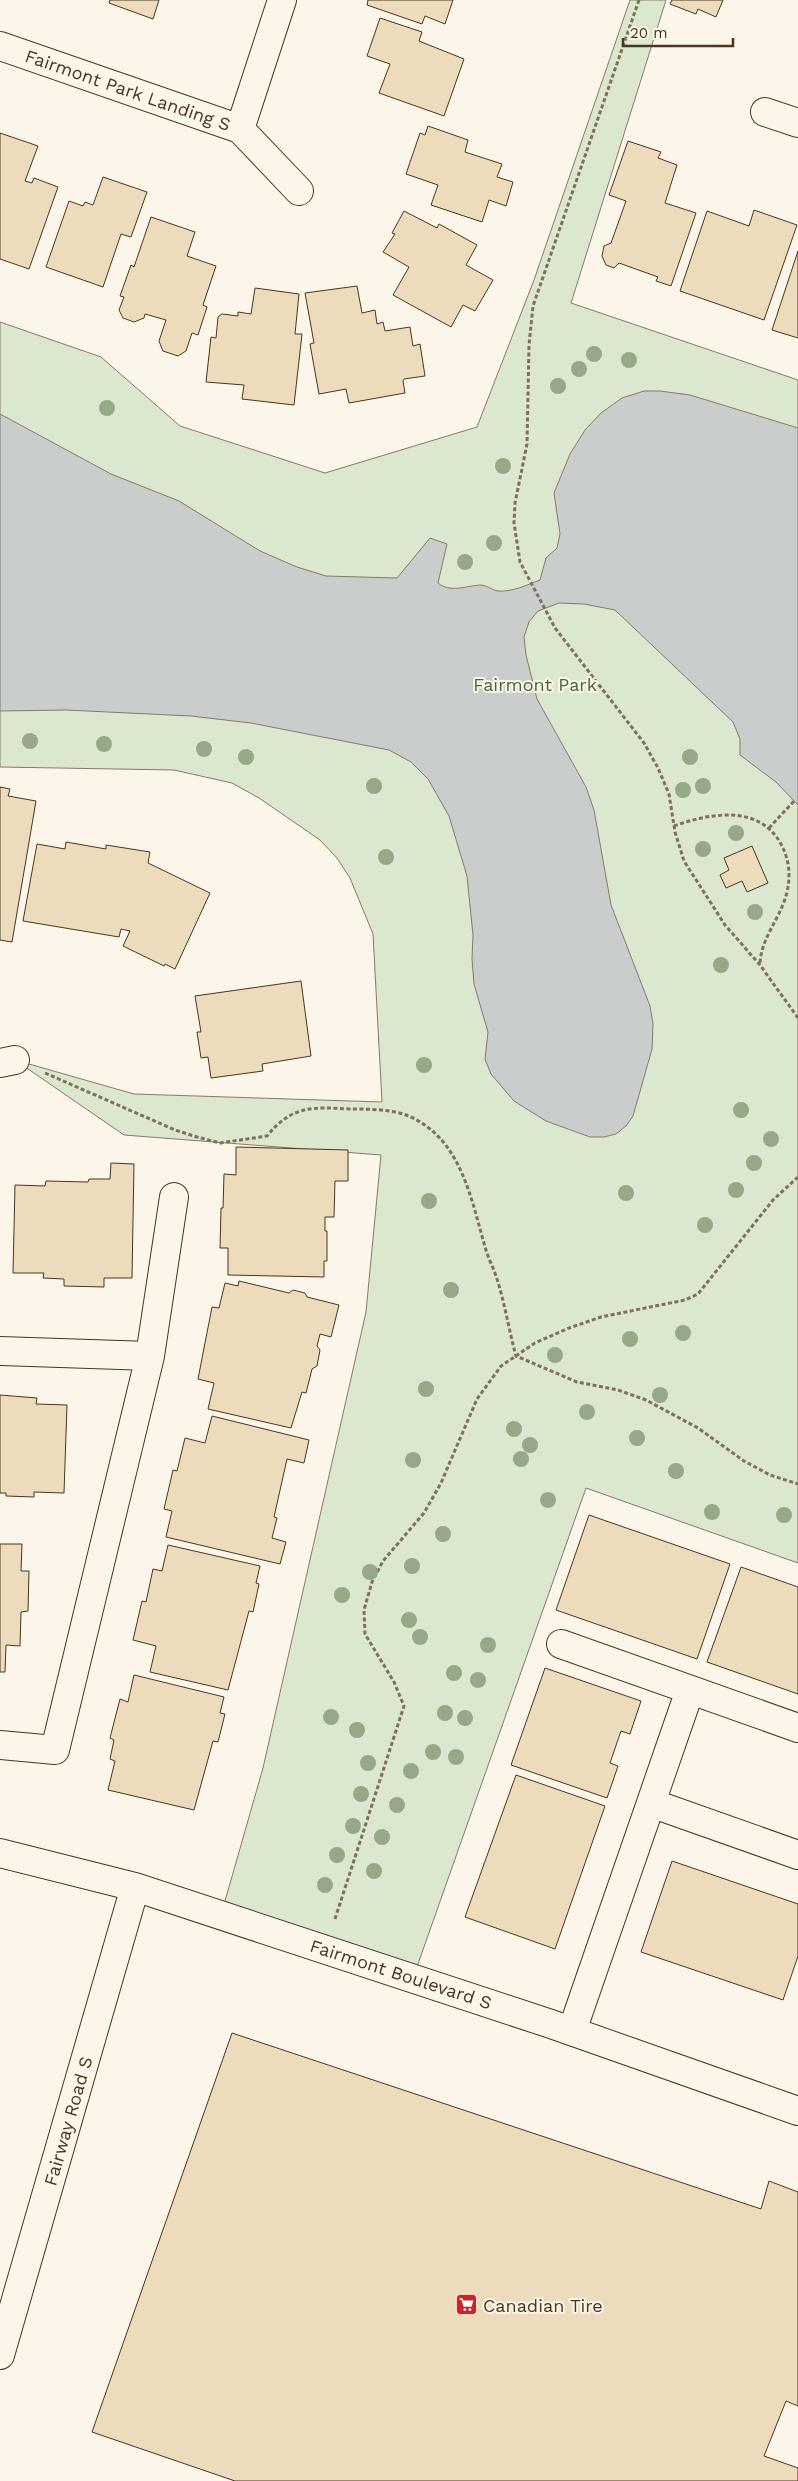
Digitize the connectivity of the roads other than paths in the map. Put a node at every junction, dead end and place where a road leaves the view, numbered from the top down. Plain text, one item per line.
1 (282, 0) edge
2 (0, 46) edge
3 (765, 112) dead end
4 (798, 123) edge
5 (240, 129) junction
6 (299, 192) dead end
7 (174, 1197) dead end
8 (0, 1351) edge
9 (150, 1356) junction
10 (561, 1644) dead end
11 (690, 1690) junction
12 (798, 1728) edge
13 (0, 1745) edge
14 (651, 1803) junction
15 (0, 1853) edge
16 (798, 1855) edge
17 (135, 1886) junction
18 (572, 2031) junction
19 (798, 2111) edge
20 (0, 2355) edge

1 - 5 street, Fairmont Park Landing S
2 - 5 street, Fairmont Park Landing S
3 - 4 street
5 - 6 street
7 - 9 street
8 - 9 street
9 - 13 street
10 - 11 street
11 - 12 street
11 - 14 street
14 - 16 street
14 - 18 street
15 - 17 street, Fairmont Boulevard S
17 - 18 street, Fairmont Boulevard S
17 - 20 street, Fairway Road S
18 - 19 street, Fairmont Boulevard S

